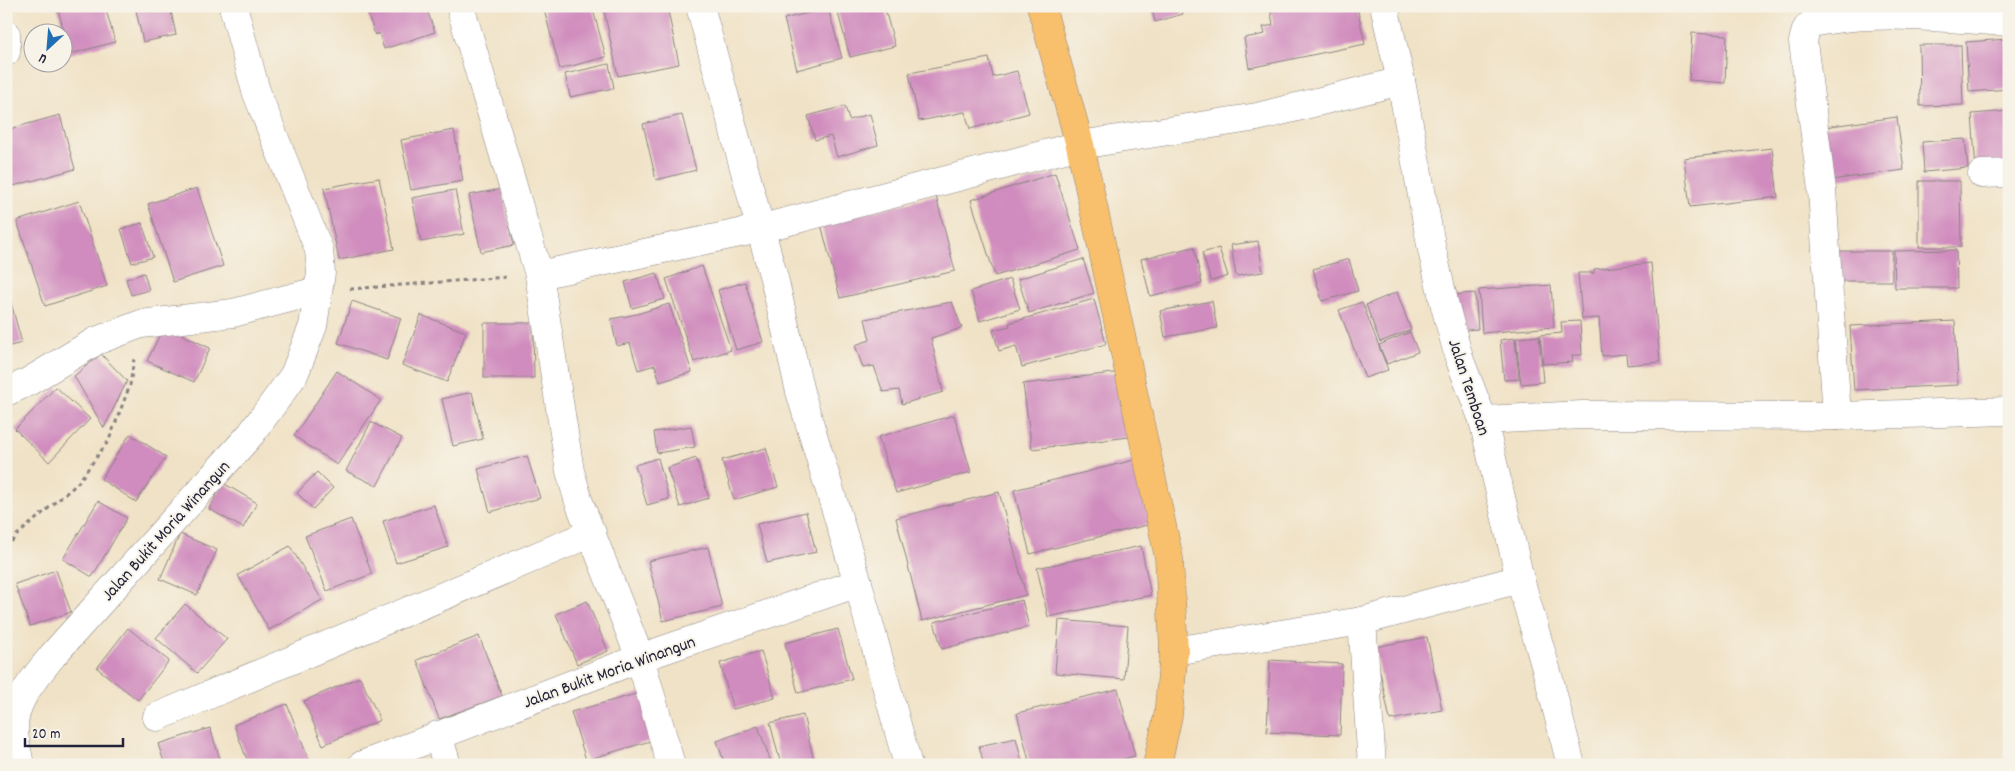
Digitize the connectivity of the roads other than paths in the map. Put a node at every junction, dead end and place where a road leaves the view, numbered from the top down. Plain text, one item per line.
1 (233, 6) edge
2 (460, 6) edge
3 (700, 6) edge
4 (1041, 6) edge
5 (1384, 6) edge
6 (2009, 22) edge
7 (6, 34) edge
8 (6, 52) edge
9 (1401, 81) junction
10 (1080, 146) junction
11 (2009, 173) edge
12 (1982, 174) dead end
13 (760, 229) junction
14 (539, 275) junction
15 (317, 291) junction
16 (6, 392) edge
17 (2009, 411) edge
18 (1838, 416) junction
19 (1483, 420) junction
20 (592, 534) junction
21 (1520, 579) junction
22 (858, 583) junction
23 (1362, 621) junction
24 (1174, 651) junction
25 (640, 658) junction
26 (157, 717) dead end
27 (438, 735) junction
28 (20, 765) edge
29 (362, 765) edge
30 (447, 765) edge
31 (671, 765) edge
32 (908, 765) edge
33 (1157, 765) edge
34 (1372, 765) edge
35 (1571, 765) edge

1 - 15 street, Jalan Bukit Moria Winangun
2 - 14 street
3 - 13 street
4 - 10 main road
5 - 9 street, Jalan Temboan
6 - 18 street
7 - 8 street
9 - 10 street
9 - 19 street, Jalan Temboan
10 - 13 street
10 - 24 main road
11 - 12 street
13 - 14 street
13 - 22 street
14 - 20 street
15 - 16 street
15 - 28 street, Jalan Bukit Moria Winangun
17 - 18 street
18 - 19 street
19 - 21 street, Jalan Temboan
20 - 25 street
20 - 26 street
21 - 23 street
21 - 35 street, Jalan Temboan
22 - 25 street, Jalan Bukit Moria Winangun
22 - 32 street
23 - 24 street
23 - 34 street
24 - 33 main road
25 - 27 street, Jalan Bukit Moria Winangun
25 - 31 street
27 - 29 street, Jalan Bukit Moria Winangun
27 - 30 street

